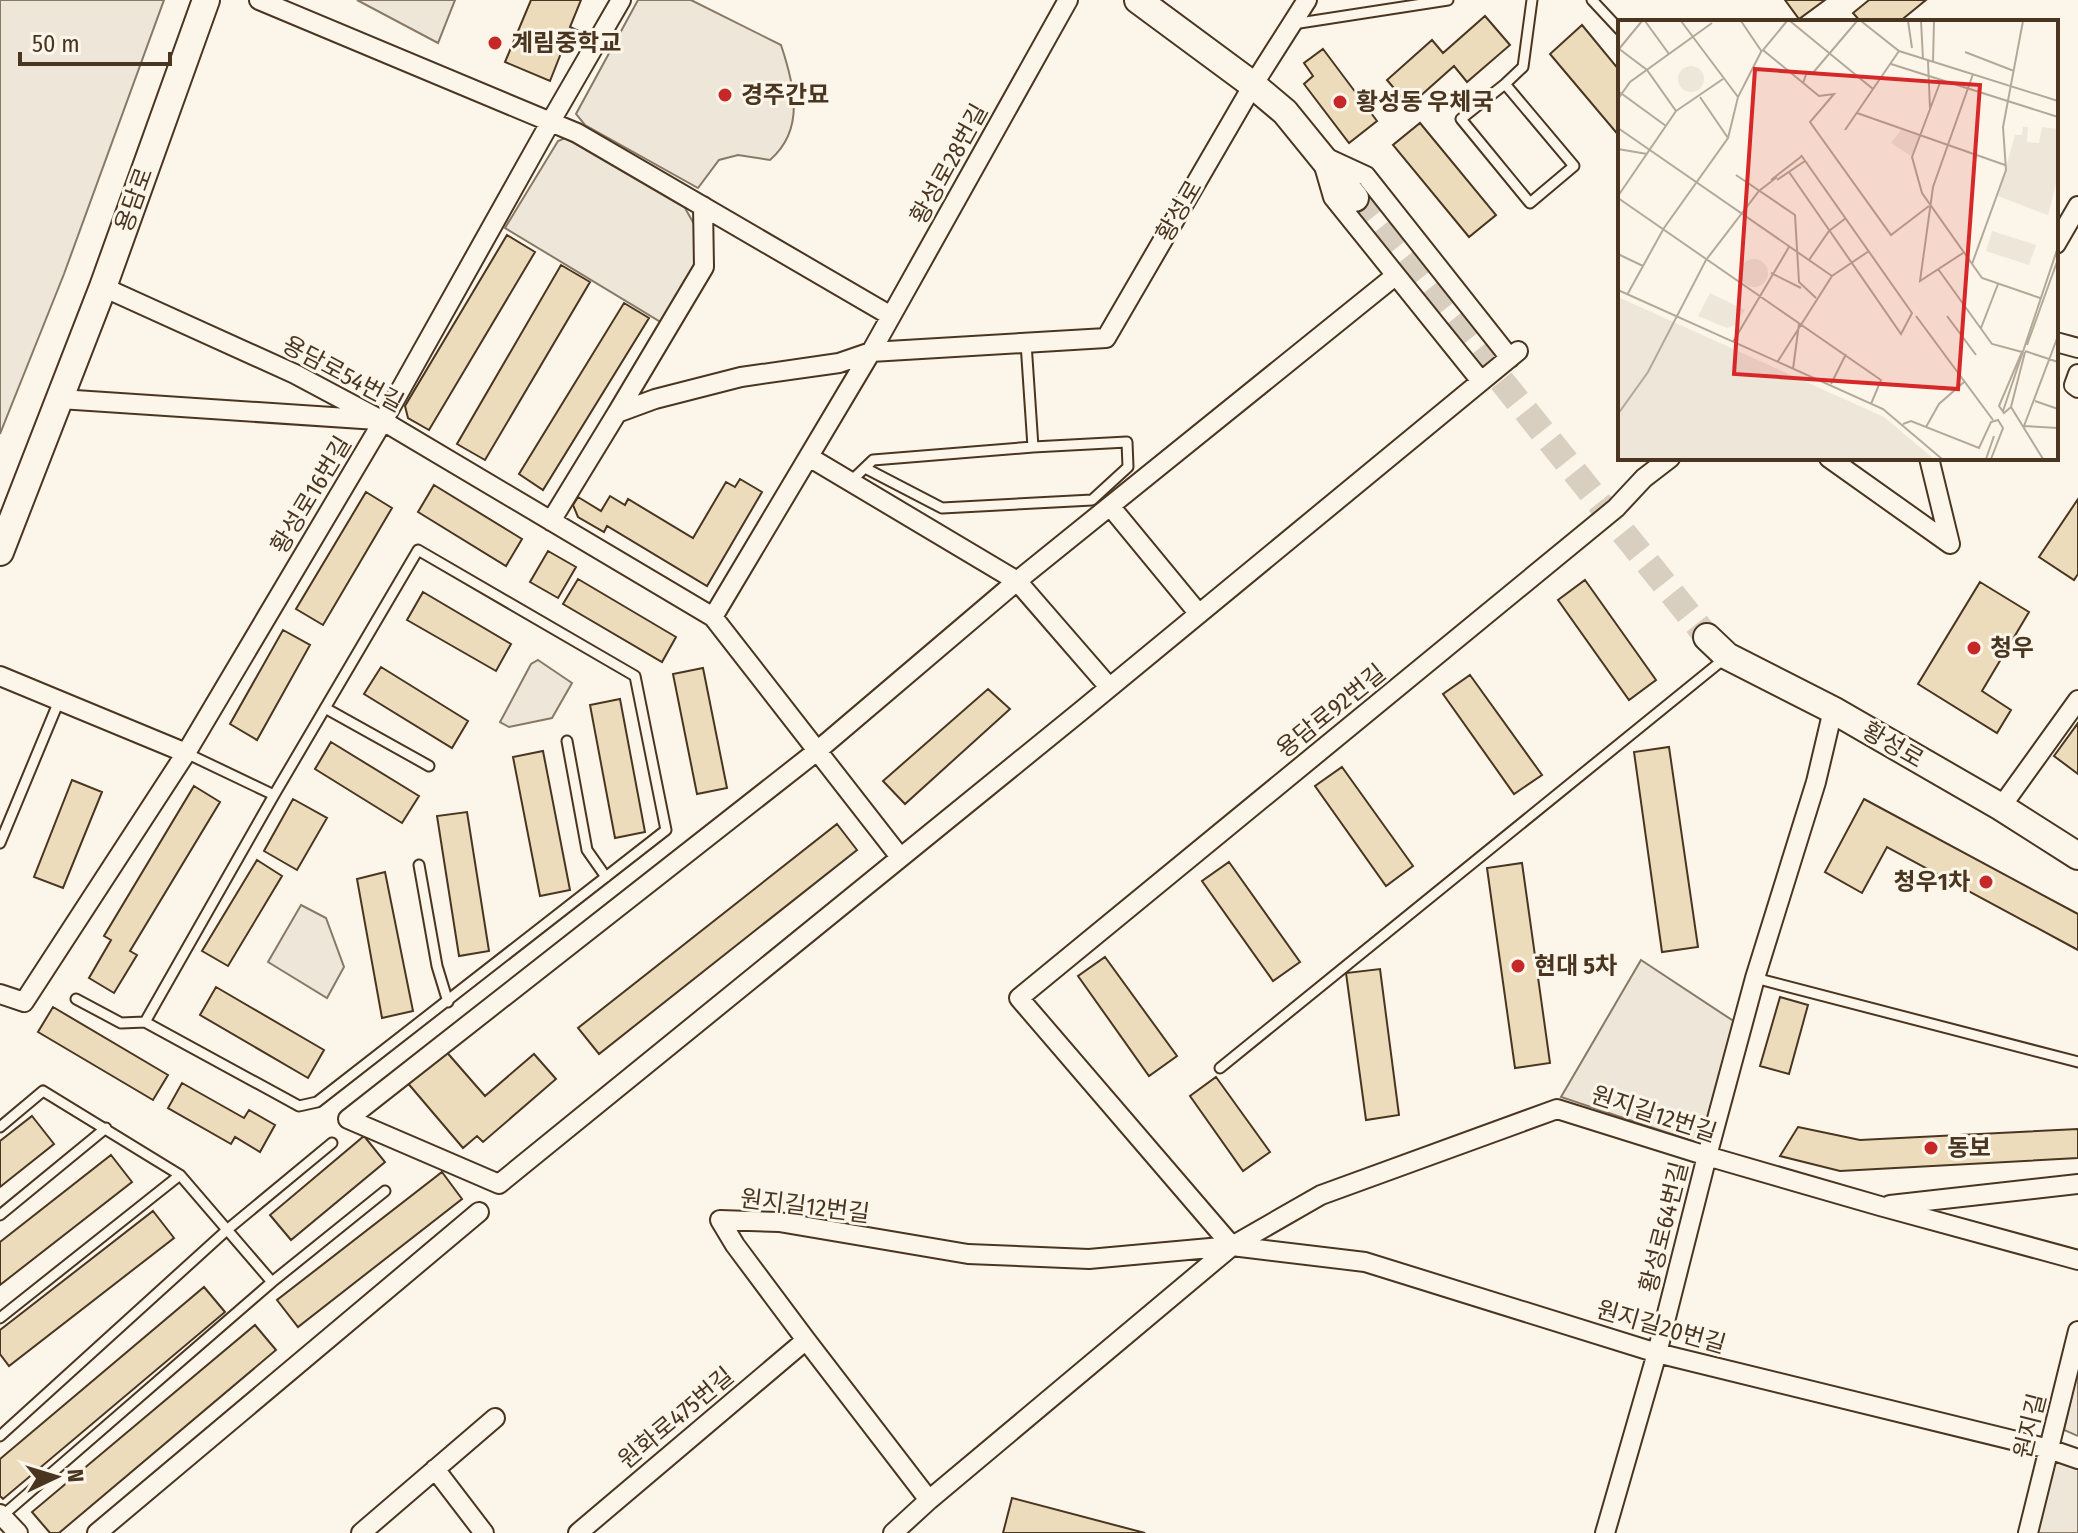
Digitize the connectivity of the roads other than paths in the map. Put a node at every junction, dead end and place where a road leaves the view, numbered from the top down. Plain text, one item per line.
1 (206, 0) edge
2 (259, 0) edge
3 (621, 0) edge
4 (1068, 0) edge
5 (1138, 0) edge
6 (1307, 0) edge
7 (1448, 0) edge
8 (1532, 0) edge
9 (1592, 0) edge
10 (1293, 24) junction
11 (1618, 28) edge
12 (1505, 84) junction
13 (1253, 85) junction
14 (551, 121) junction
15 (1321, 155) junction
16 (1355, 198) tunnel mouth
17 (703, 206) junction
18 (2078, 206) edge
19 (2058, 241) edge
20 (1395, 276) junction
21 (103, 287) junction
22 (891, 316) junction
23 (1026, 343) junction
24 (2058, 343) edge
25 (2078, 348) edge
26 (871, 352) junction
27 (2078, 374) edge
28 (1481, 381) junction
29 (2078, 388) edge
30 (60, 399) junction
31 (617, 413) junction
32 (383, 421) junction
33 (1033, 447) junction
34 (809, 457) junction
35 (1667, 460) edge
36 (1832, 460) edge
37 (1929, 460) edge
38 (865, 468) junction
39 (850, 482) junction
40 (1110, 506) junction
41 (551, 521) junction
42 (0, 552) edge
43 (1017, 581) junction
44 (1199, 614) junction
45 (713, 617) junction
46 (1707, 637) tunnel mouth
47 (1727, 656) junction
48 (0, 676) edge
49 (1109, 687) junction
50 (2078, 700) edge
51 (59, 701) junction
52 (325, 708) junction
53 (1833, 710) junction
54 (567, 741) dead end
55 (817, 751) junction
56 (186, 753) junction
57 (429, 766) dead end
58 (274, 795) junction
59 (2001, 807) junction
60 (0, 843) edge
61 (2078, 856) edge
62 (900, 857) junction
63 (419, 865) dead end
64 (606, 877) junction
65 (1755, 978) junction
66 (0, 994) edge
67 (76, 999) dead end
68 (448, 1002) junction
69 (145, 1022) junction
70 (2078, 1062) edge
71 (1220, 1068) dead end
72 (0, 1127) edge
73 (106, 1128) junction
74 (332, 1143) dead end
75 (1707, 1156) junction
76 (180, 1175) junction
77 (2078, 1184) edge
78 (385, 1191) dead end
79 (1880, 1206) junction
80 (479, 1212) dead end
81 (0, 1215) edge
82 (228, 1229) junction
83 (1232, 1246) junction
84 (2078, 1260) edge
85 (272, 1282) junction
86 (0, 1318) edge
87 (2078, 1331) edge
88 (806, 1340) junction
89 (1657, 1353) junction
90 (495, 1418) dead end
91 (0, 1436) edge
92 (2049, 1449) junction
93 (2078, 1459) edge
94 (435, 1469) junction
95 (929, 1500) junction
96 (1, 1515) edge
97 (18, 1533) edge
98 (97, 1533) edge
99 (361, 1533) edge
100 (484, 1533) edge
101 (578, 1533) edge
102 (893, 1533) edge
103 (1605, 1533) edge
104 (2028, 1533) edge

1 - 21 street, 용담로
2 - 14 street
3 - 14 street, 황성로16번길
4 - 22 street, 황성로28번길
5 - 13 street
6 - 10 street, 황성로
7 - 10 lane
8 - 12 lane
9 - 11 lane
10 - 13 street, 황성로
12 - 12 lane
13 - 15 street
13 - 23 street, 황성로
14 - 17 street
14 - 32 street, 황성로16번길
15 - 16 street
15 - 20 street
15 - 28 street
17 - 22 street
17 - 31 street
18 - 19 street
20 - 28 street
20 - 40 street
21 - 30 street, 용담로
21 - 32 street, 용담로54번길
22 - 26 street, 황성로28번길
23 - 26 street
23 - 33 lane
24 - 25 street
26 - 31 street
26 - 34 street, 황성로28번길
27 - 29 street
28 - 44 street
30 - 32 street
30 - 42 street, 용담로
31 - 41 street
32 - 41 street, 용담로54번길
32 - 56 street, 황성로16번길
33 - 38 lane
33 - 38 lane
34 - 39 street
34 - 45 street, 황성로28번길
35 - 83 street, 용담로92번길
36 - 37 street
38 - 39 lane
39 - 43 street
40 - 43 street
40 - 44 street
41 - 45 street, 용담로54번길
43 - 49 street
43 - 55 street
44 - 49 street
45 - 55 street, 용담로54번길
46 - 47 street, 황성로
47 - 53 street, 황성로
47 - 71 lane
48 - 51 street
49 - 62 street
50 - 59 street
51 - 56 street
51 - 60 lane
52 - 57 lane
52 - 58 lane
52 - 64 lane
53 - 59 street, 황성로
53 - 65 street, 황성로64번길
54 - 64 lane
55 - 62 street, 용담로54번길
55 - 62 street
56 - 58 lane
56 - 66 street, 황성로16번길
58 - 69 lane
59 - 61 street, 황성로
63 - 68 lane
64 - 68 lane
65 - 70 lane
65 - 75 street, 황성로64번길
67 - 69 lane
68 - 69 lane
72 - 73 lane
73 - 76 lane
73 - 81 lane
74 - 82 lane
75 - 79 street, 원지길12번길
75 - 83 street, 원지길12번길
75 - 89 street, 황성로64번길
76 - 82 lane
76 - 86 lane
77 - 79 street
78 - 85 lane
79 - 84 street, 원지길12번길
80 - 98 street
82 - 85 lane
82 - 91 lane
83 - 88 street, 원지길12번길
83 - 89 street, 원지길20번길
83 - 95 street, 원지길12번길
85 - 96 lane
87 - 92 street, 원지길
88 - 95 street, 원지길12번길
88 - 101 street, 원화로475번길
89 - 92 street, 원지길20번길
89 - 103 street, 황성로64번길
90 - 94 street
92 - 93 street, 원지길20번길
92 - 104 street, 원지길
94 - 99 street
94 - 100 street
95 - 102 street, 원지길12번길
96 - 97 street

